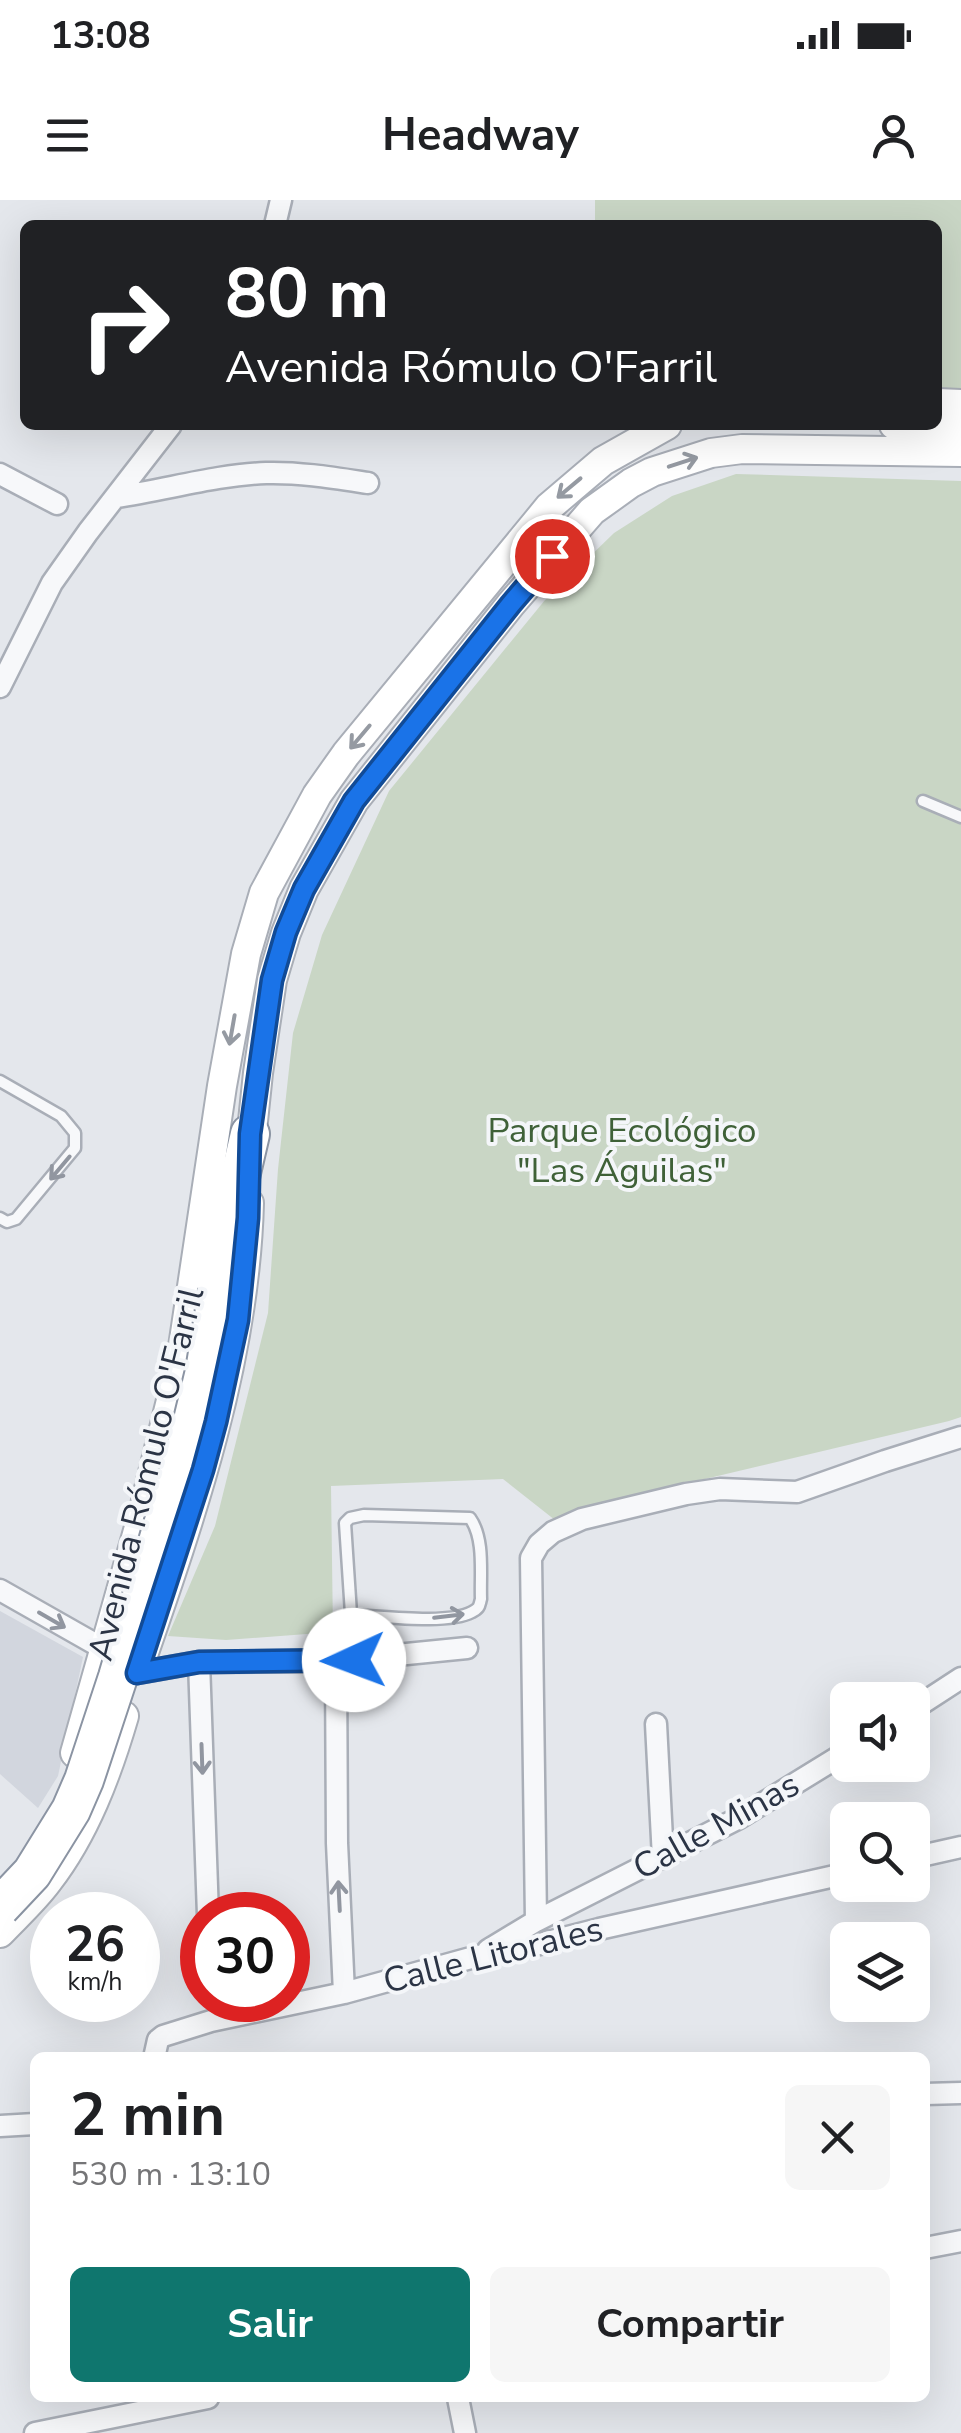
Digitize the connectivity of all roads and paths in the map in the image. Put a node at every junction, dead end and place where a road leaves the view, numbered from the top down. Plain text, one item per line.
1 (168, 430) edge
2 (659, 430) edge
3 (961, 452) edge
4 (0, 474) edge
5 (368, 483) dead end
6 (116, 497) junction
7 (57, 504) dead end
8 (0, 687) edge
9 (923, 801) dead end
10 (961, 817) edge
11 (0, 1082) edge
12 (250, 1134) junction
13 (0, 1218) edge
14 (961, 1437) edge
15 (0, 1590) edge
16 (352, 1615) junction
17 (106, 1642) junction
18 (146, 1646) junction
19 (467, 1648) dead end
20 (345, 1660) junction
21 (199, 1662) junction
22 (137, 1673) junction
23 (961, 1678) edge
24 (930, 1698) edge
25 (656, 1724) dead end
26 (830, 1762) edge
27 (961, 1847) edge
28 (930, 1854) edge
29 (662, 1858) junction
30 (830, 1877) edge
31 (1, 1885) edge
32 (207, 1892) edge
33 (536, 1920) junction
34 (0, 1934) edge
35 (478, 1956) junction
36 (344, 1993) junction
37 (310, 1997) edge
38 (189, 2022) edge
39 (155, 2052) edge
40 (961, 2093) edge
41 (930, 2094) edge
42 (30, 2124) edge
43 (0, 2126) edge
44 (961, 2240) edge
45 (930, 2247) edge
46 (188, 2402) edge
47 (459, 2402) edge
48 (36, 2433) edge
49 (465, 2433) edge

1 - 6 street
2 -> 17 main road, Avenida Rómulo O'Farril
12 -> 3 main road, Avenida Rómulo O'Farril
4 - 7 street
5 - 6 street
6 - 8 street
9 - 10 lane
11 -> 13 lane
12 - 18 main road, Avenida Rómulo O'Farril
12 - 31 highway, bridge
14 - 33 street
15 -> 17 street
16 -> 16 lane
16 - 20 lane
17 - 18 main road
17 - 22 street
17 - 31 main road, Avenida Rómulo O'Farril
18 - 22 main road, Avenida Rómulo O'Farril
19 - 20 street
20 - 21 street
36 -> 20 street
21 - 22 street
21 -> 32 street
22 - 34 main road, Avenida Rómulo O'Farril
23 - 24 street
25 - 29 street
26 - 29 street, Calle Minas
27 - 28 street
29 - 33 street, Calle Minas
30 - 35 street, Calle Litorales
33 - 35 street, Calle Minas
35 - 36 street, Calle Litorales
36 - 37 street, Calle Litorales
38 - 39 street, Calle Litorales
40 - 41 street
42 - 43 street
44 - 45 street
46 - 48 street
47 - 49 street

